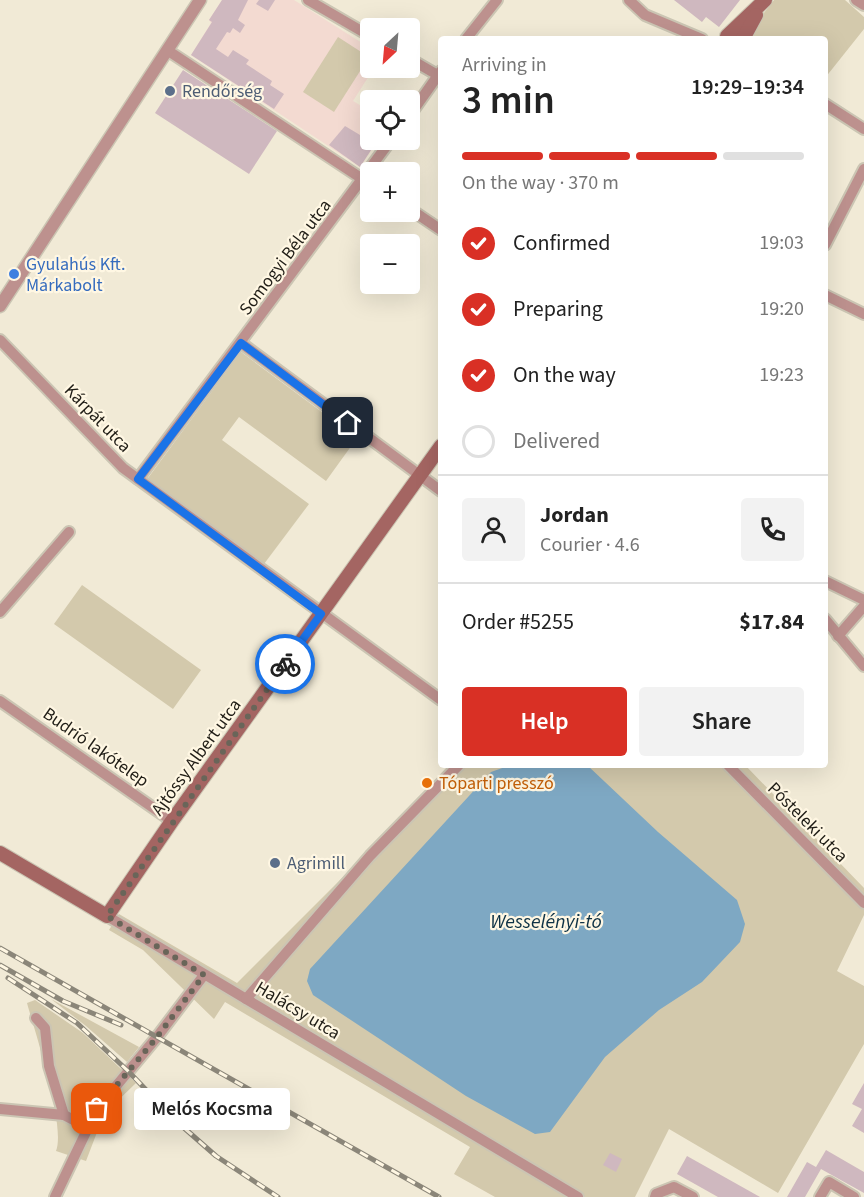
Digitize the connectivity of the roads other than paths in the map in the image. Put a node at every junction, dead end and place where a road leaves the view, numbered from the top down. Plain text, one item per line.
1 (200, 0) edge
2 (308, 0) edge
3 (497, 0) edge
4 (629, 0) edge
5 (856, 0) edge
6 (764, 1) edge
7 (864, 5) edge
8 (654, 19) junction
9 (360, 30) edge
10 (468, 36) edge
11 (682, 36) edge
12 (695, 36) edge
13 (731, 36) edge
14 (745, 36) edge
15 (167, 50) junction
16 (420, 64) edge
17 (438, 73) edge
18 (438, 77) edge
19 (420, 101) edge
20 (828, 106) edge
21 (864, 129) edge
22 (864, 169) edge
23 (360, 176) edge
24 (360, 190) edge
25 (420, 216) edge
26 (438, 228) edge
27 (828, 239) edge
28 (828, 296) edge
29 (0, 306) edge
30 (864, 314) edge
31 (0, 340) edge
32 (241, 343) junction
33 (438, 450) edge
34 (419, 476) junction
35 (138, 479) junction
36 (438, 489) edge
37 (69, 532) dead end
38 (828, 582) edge
39 (864, 600) edge
40 (864, 606) edge
41 (0, 612) edge
42 (321, 614) junction
43 (828, 623) edge
44 (838, 636) junction
45 (864, 666) edge
46 (438, 698) edge
47 (0, 701) edge
48 (456, 768) edge
49 (731, 768) edge
50 (172, 821) junction
51 (0, 853) edge
52 (864, 903) edge
53 (107, 916) junction
54 (204, 975) junction
55 (246, 999) junction
56 (36, 1018) dead end
57 (0, 1109) edge
58 (64, 1115) junction
59 (87, 1127) junction
60 (55, 1197) edge
61 (578, 1197) edge
62 (655, 1197) edge
63 (693, 1197) edge
64 (820, 1197) edge
65 (854, 1197) edge

1 - 15 street
2 - 9 street
3 - 10 street
4 - 8 street
5 - 7 street
6 - 13 main road
6 - 14 main road
8 - 11 street
8 - 12 street
15 - 23 street
15 - 29 street
16 - 17 street
18 - 19 street
20 - 21 street
22 - 27 street
24 - 32 street, Somogyi Béla utca
25 - 26 street
28 - 30 street
31 - 35 street, Kárpát utca
32 - 34 street
32 - 35 street, Somogyi Béla utca
33 - 34 main road, Ajtóssy Albert utca
34 - 36 street
34 - 42 main road, Ajtóssy Albert utca
35 - 42 street, Kárpát utca
37 - 41 street
38 - 39 street
40 - 44 street
42 - 46 street, Kárpát utca
42 - 50 main road, Ajtóssy Albert utca
43 - 44 street
44 - 45 street
47 - 50 street, Budrió lakótelep
48 - 55 street
49 - 52 street, Pósteleki utca
50 - 53 main road, Ajtóssy Albert utca
51 - 53 main road, Halácsy utca
53 - 54 street, Halácsy utca
54 - 55 street, Halácsy utca
54 - 59 street
55 - 61 street, Halácsy utca
56 - 58 street
57 - 58 street
58 - 59 street
59 - 60 street
62 - 63 street
64 - 65 street

